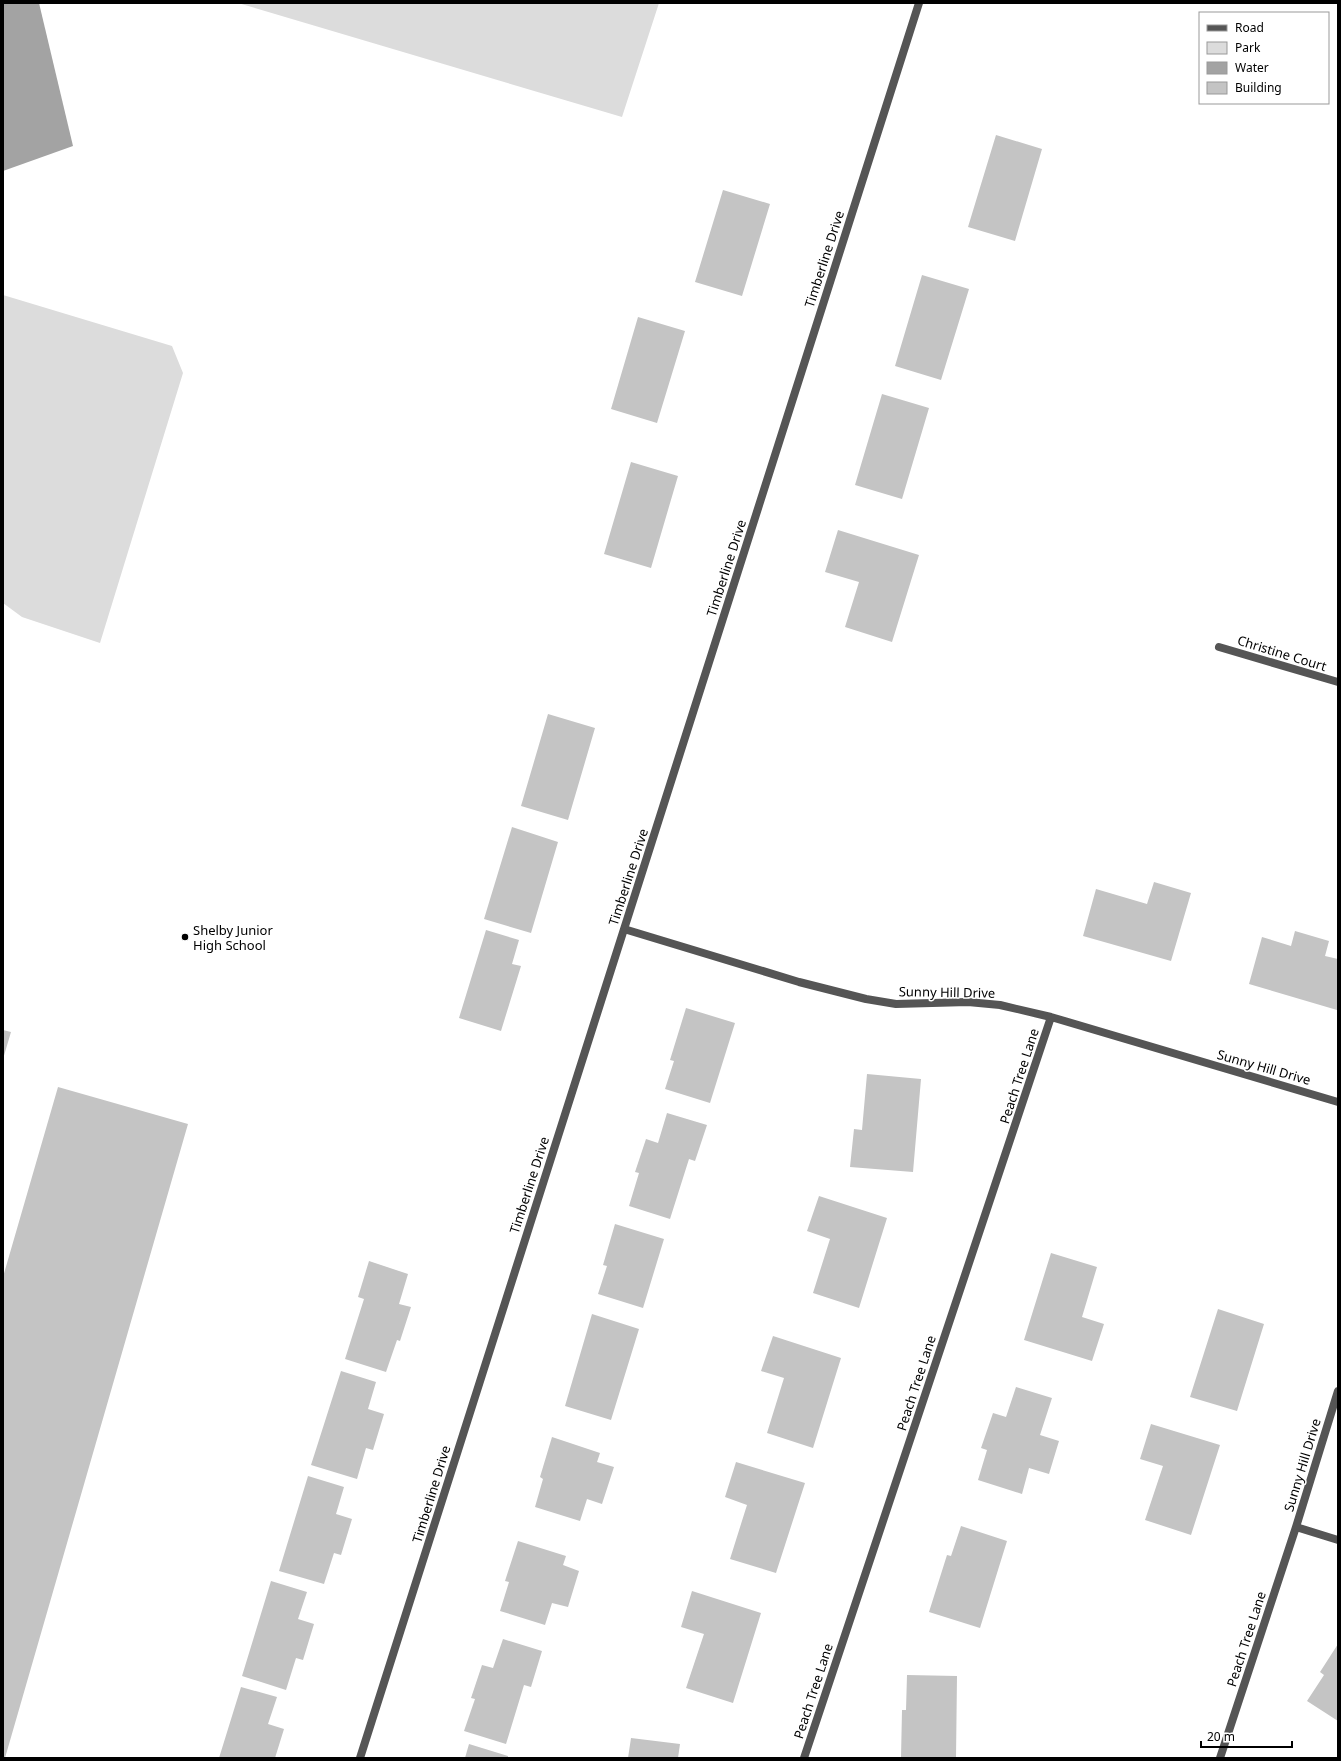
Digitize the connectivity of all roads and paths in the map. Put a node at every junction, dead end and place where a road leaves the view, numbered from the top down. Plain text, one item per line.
1 (918, 3) edge
2 (1219, 647) dead end
3 (1338, 682) edge
4 (624, 928) junction
5 (1051, 1017) junction
6 (1338, 1102) edge
7 (1338, 1391) edge
8 (1296, 1527) junction
9 (1338, 1540) edge
10 (360, 1758) edge
11 (804, 1758) edge
12 (1220, 1758) edge

1 - 4 street, Timberline Drive
2 - 3 street, Christine Court
4 - 5 street, Sunny Hill Drive
4 - 10 street, Timberline Drive
5 - 6 street, Sunny Hill Drive
5 - 11 street, Peach Tree Lane
7 - 8 street, Sunny Hill Drive
8 - 9 street, Sunny Hill Drive
8 - 12 street, Peach Tree Lane

